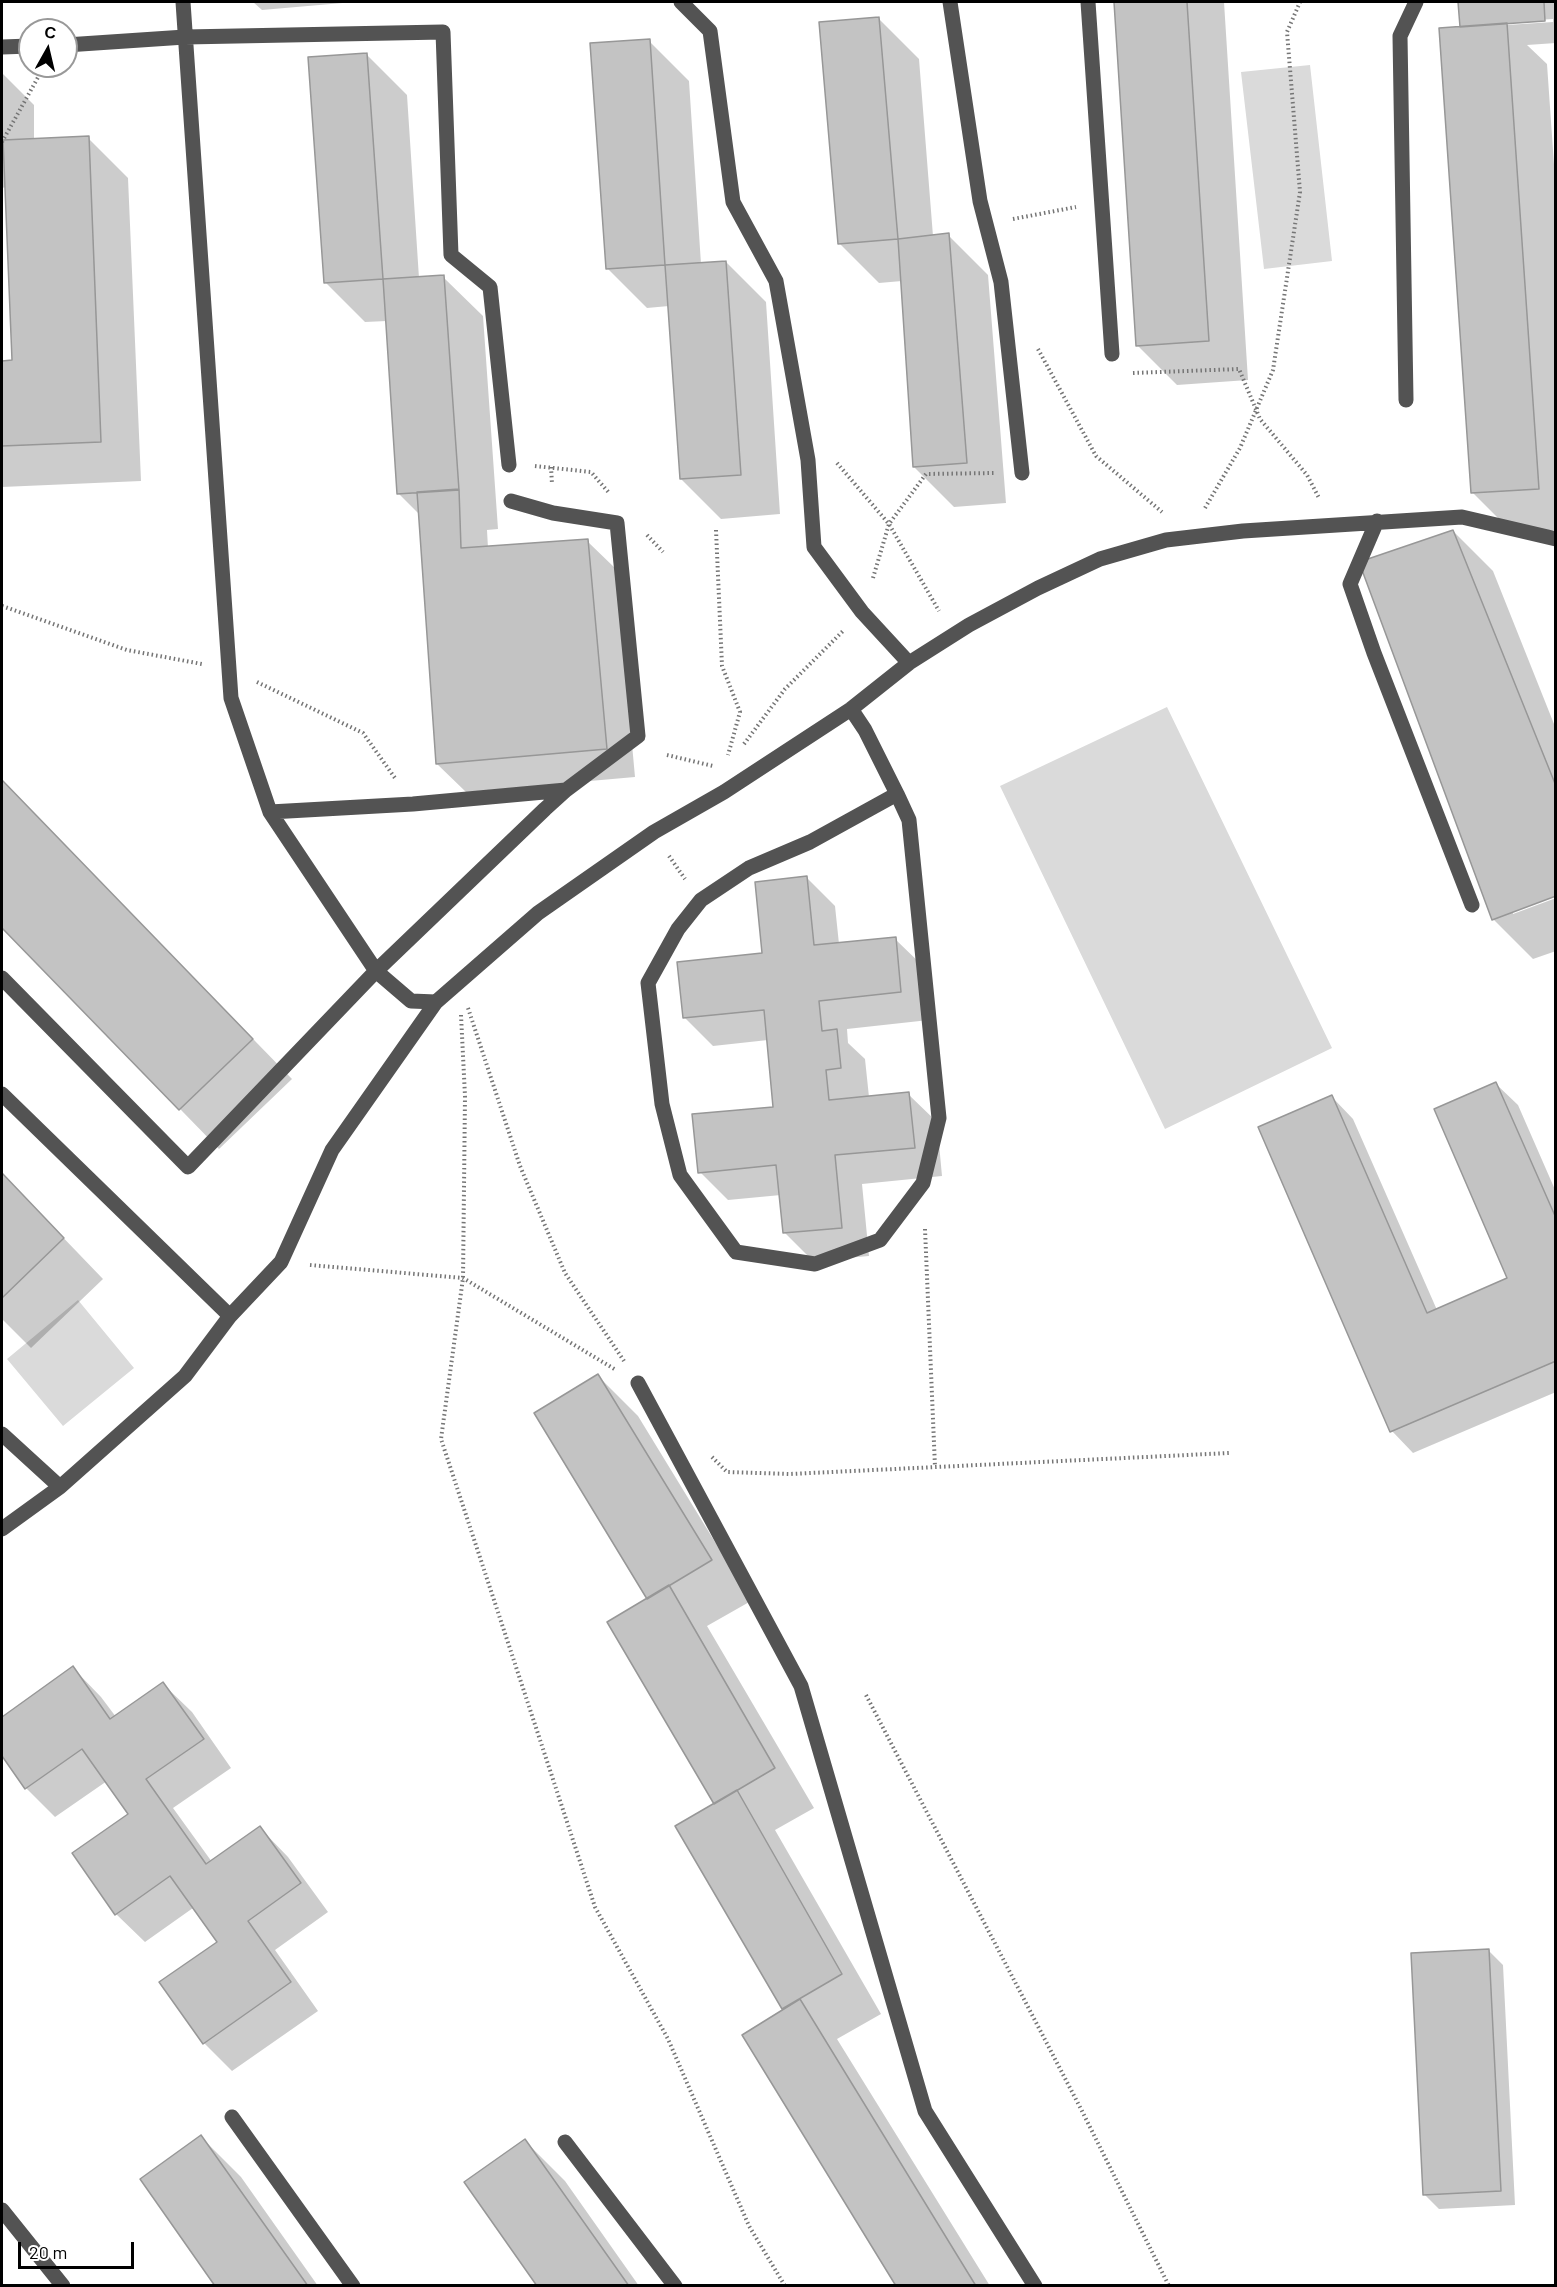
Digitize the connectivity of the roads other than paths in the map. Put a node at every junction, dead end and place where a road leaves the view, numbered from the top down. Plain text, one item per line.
1 (183, 2) edge
2 (681, 2) edge
3 (950, 2) edge
4 (1088, 2) edge
5 (1416, 2) edge
6 (185, 37) junction
7 (78, 44) edge
8 (18, 46) edge
9 (2, 47) edge
10 (1112, 354) road end
11 (1406, 400) dead end
12 (509, 465) road end
13 (1022, 473) dead end
14 (511, 501) dead end
15 (1377, 521) junction
16 (1556, 539) edge
17 (909, 663) junction
18 (851, 709) junction
19 (566, 789) junction
20 (897, 794) junction
21 (270, 812) junction
22 (1472, 905) dead end
23 (376, 971) junction
24 (2, 978) edge
25 (436, 1002) junction
26 (2, 1094) edge
27 (230, 1316) junction
28 (638, 1383) road end
29 (2, 1434) edge
30 (60, 1487) junction
31 (2, 1529) edge
32 (232, 2117) dead end
33 (565, 2142) dead end
34 (2, 2210) edge
35 (63, 2286) edge
36 (353, 2286) edge
37 (675, 2286) edge
38 (1035, 2286) edge

1 - 6 street
2 - 17 street
3 - 13 street
4 - 10 street
5 - 11 street
6 - 7 street
6 - 12 street
6 - 21 street
8 - 9 street
14 - 19 street
15 - 16 street
15 - 17 street
15 - 22 street
17 - 18 street
18 - 20 street
18 - 25 street
19 - 21 street
19 - 23 street
20 - 20 street
21 - 23 street
23 - 24 street
23 - 25 street
25 - 27 street
26 - 27 street
27 - 30 street
28 - 38 street
29 - 30 street
30 - 31 street
32 - 36 street
33 - 37 street
34 - 35 street

